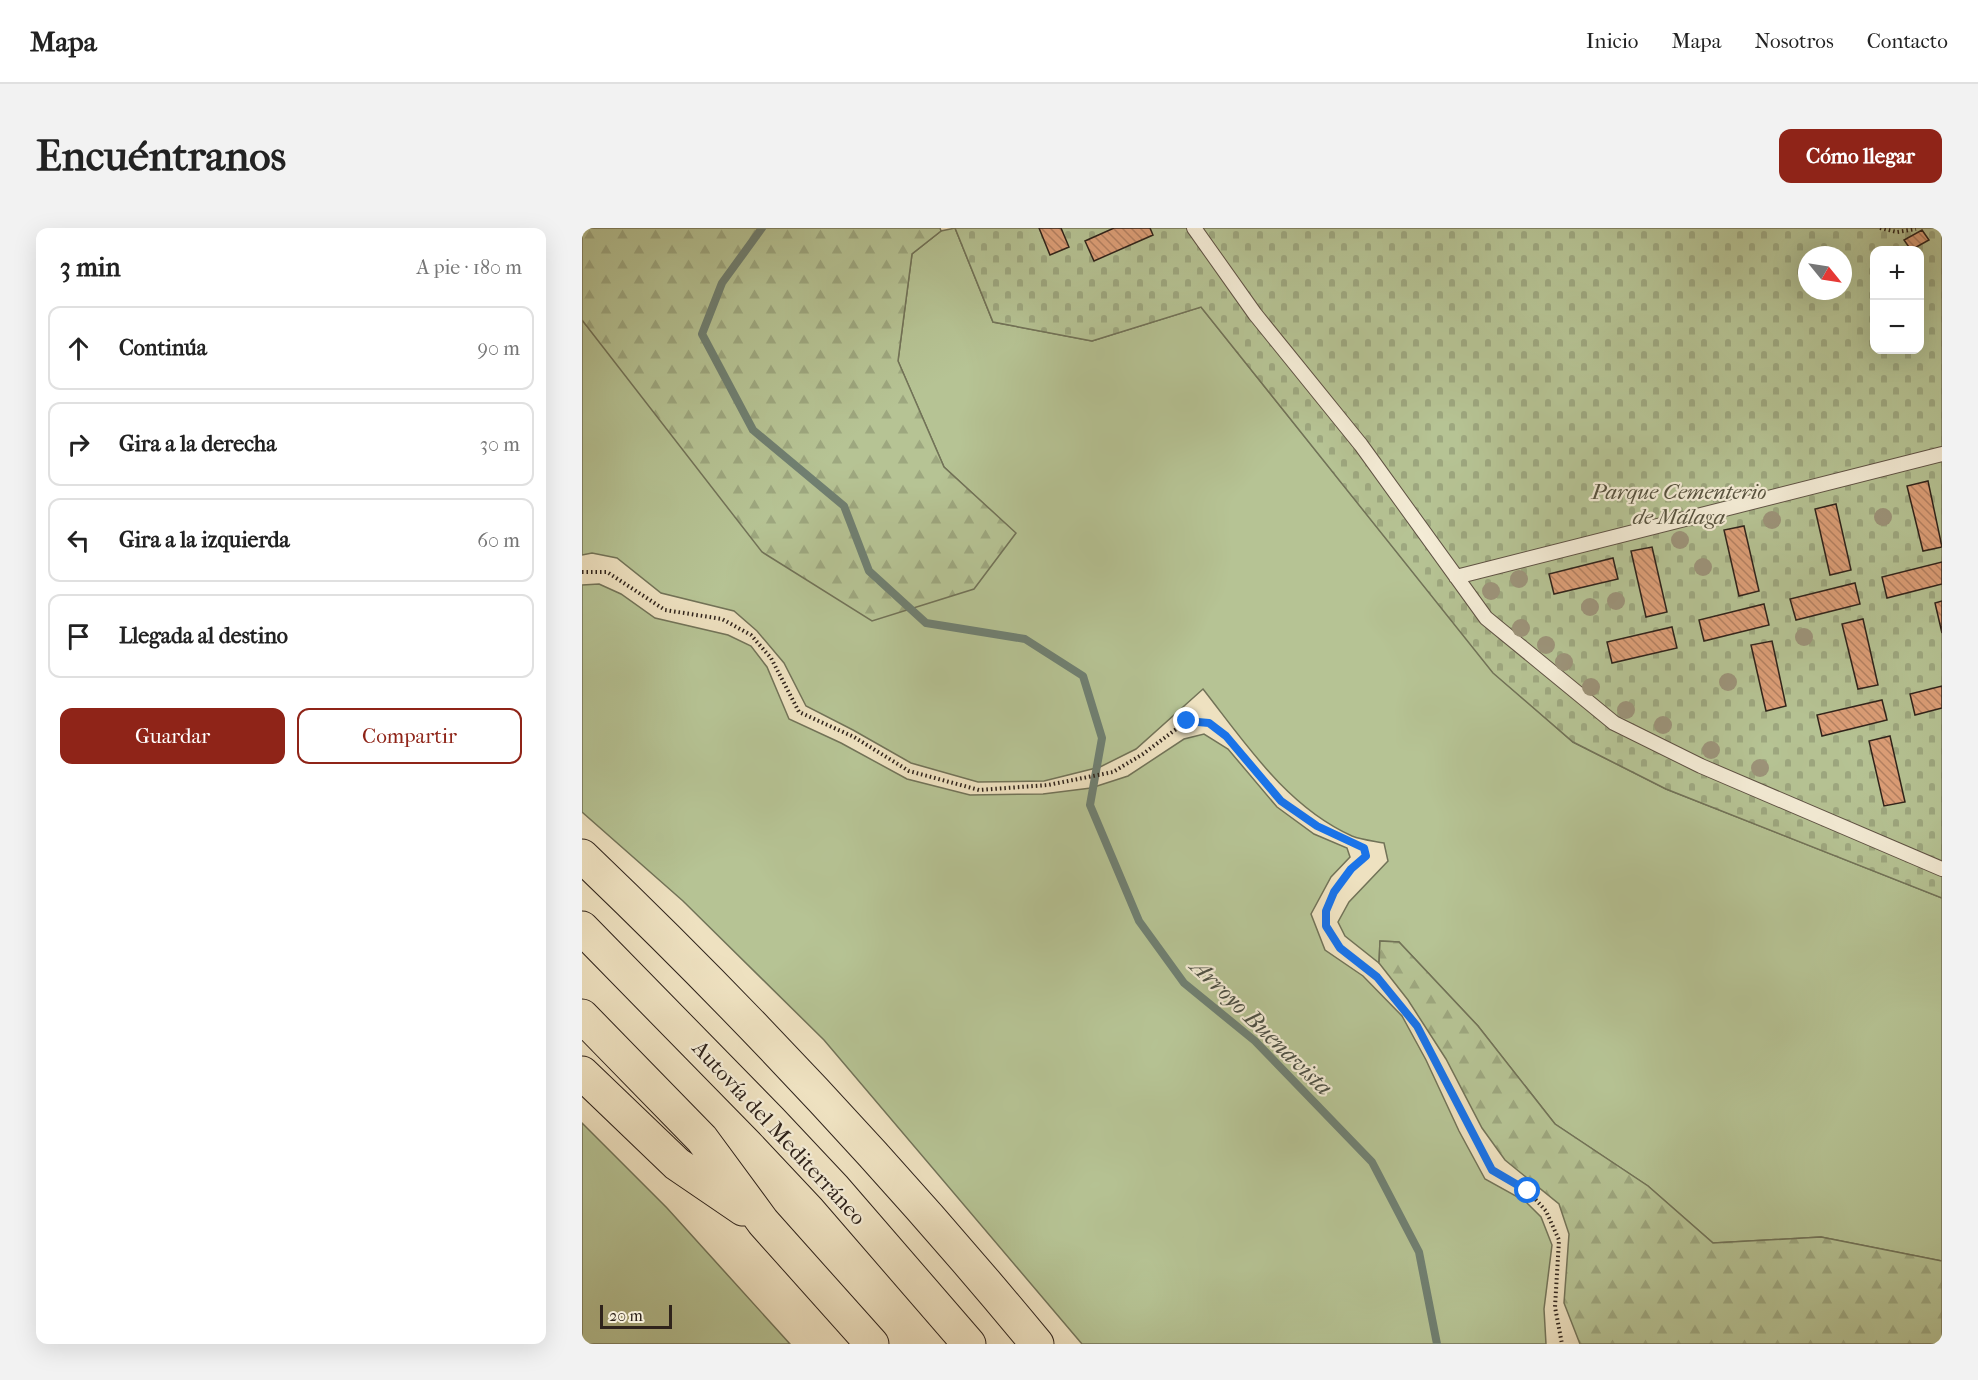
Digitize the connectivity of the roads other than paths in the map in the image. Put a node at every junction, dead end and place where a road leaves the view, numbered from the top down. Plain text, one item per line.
1 (1194, 228) edge
2 (1942, 454) edge
3 (1456, 577) junction
4 (582, 856) edge
5 (1942, 869) edge
6 (582, 928) edge
7 (582, 1016) edge
8 (582, 1073) edge
9 (762, 1222) junction
10 (872, 1344) edge
11 (969, 1344) edge
12 (1037, 1344) edge

1 - 3 lane
2 - 3 lane
3 - 5 lane
4 - 12 highway
6 - 11 highway, Autovía del Mediterráneo
7 - 9 highway
8 - 9 highway
9 - 10 highway

